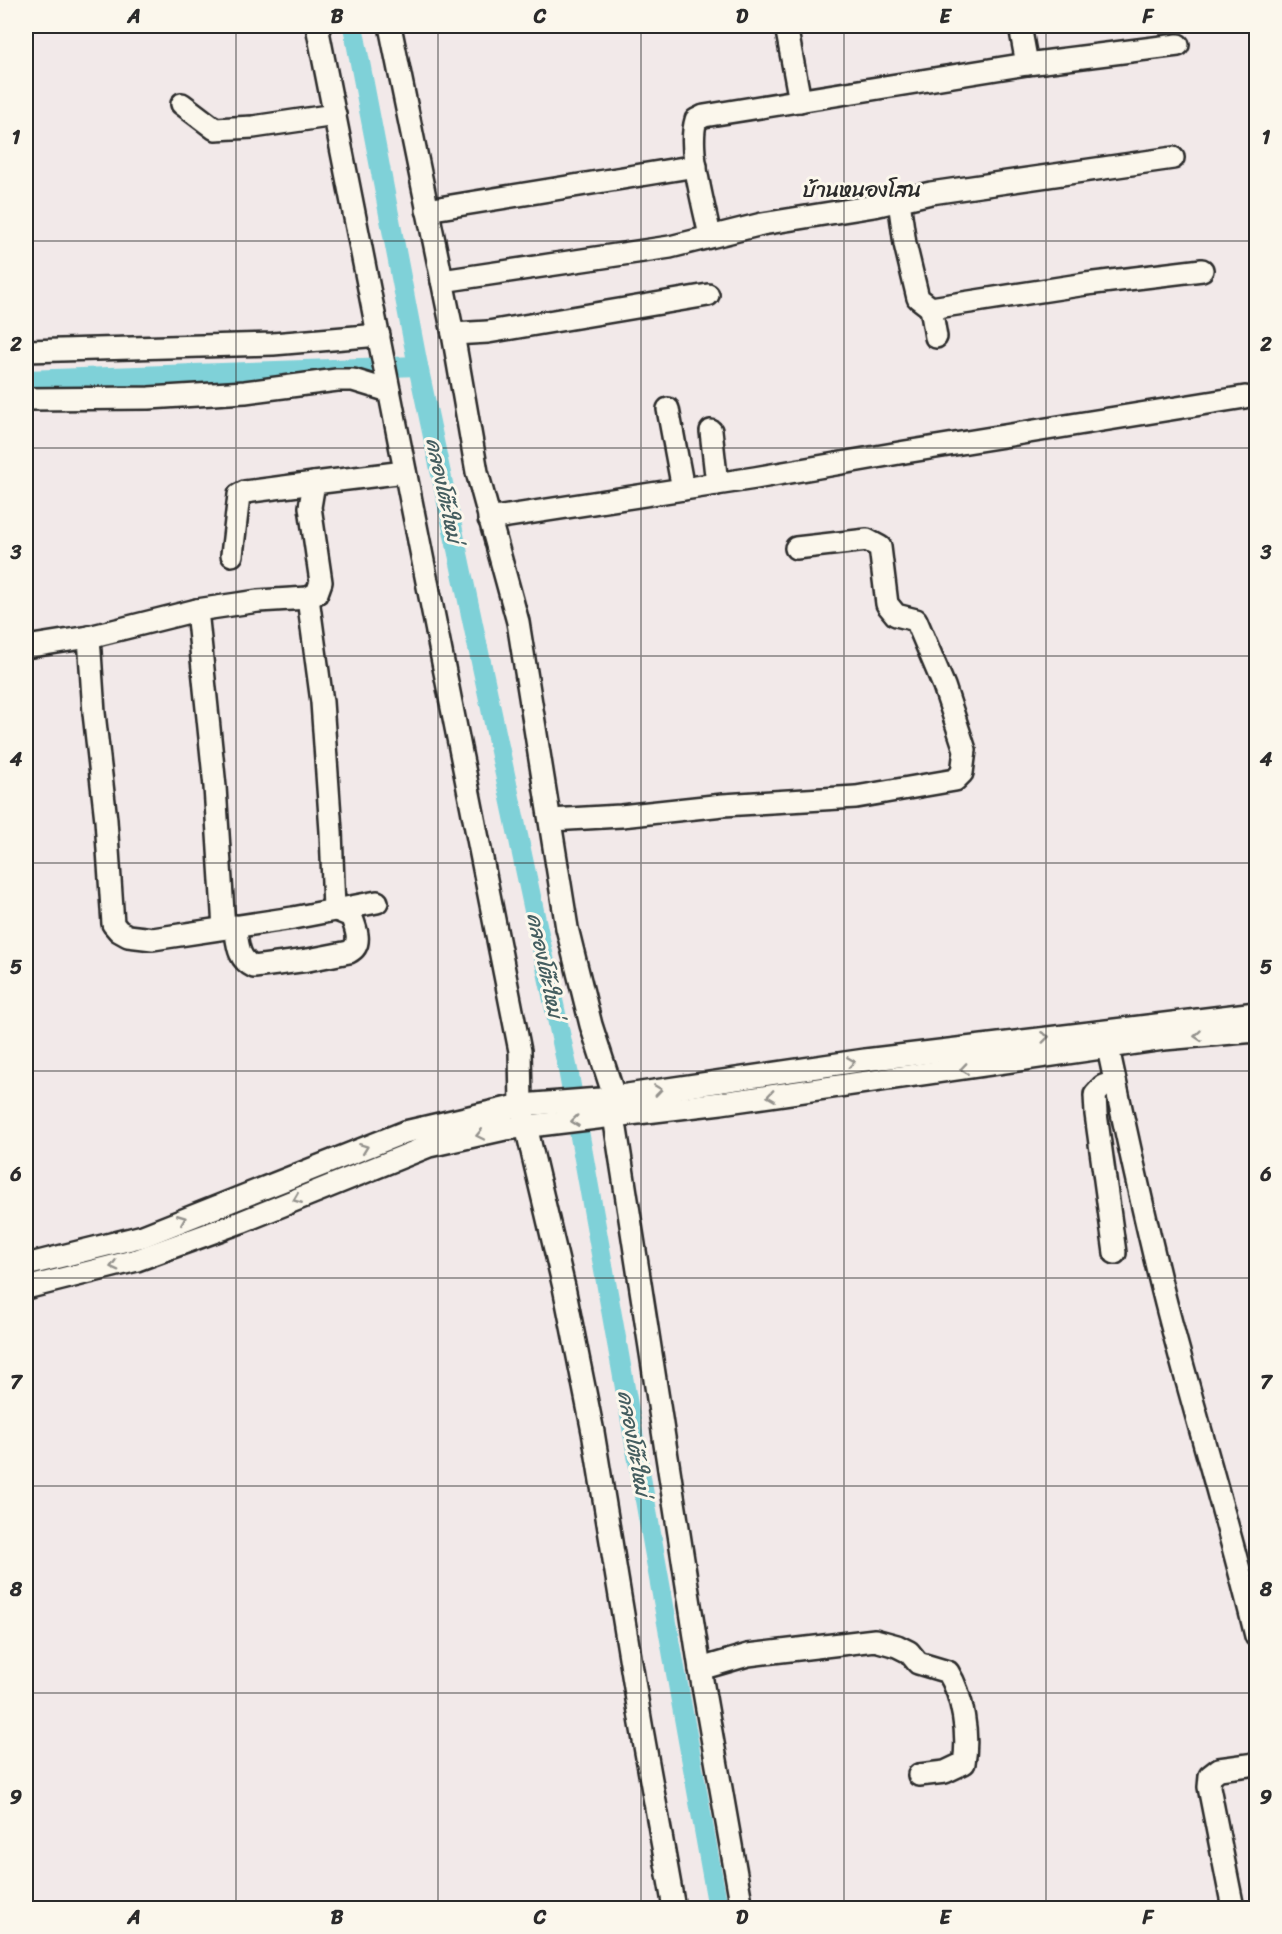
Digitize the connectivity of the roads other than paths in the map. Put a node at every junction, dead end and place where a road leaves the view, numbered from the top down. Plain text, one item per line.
1 (317, 26) edge
2 (390, 26) edge
3 (786, 26) edge
4 (1020, 26) edge
5 (1178, 45) dead end
6 (1026, 64) junction
7 (800, 101) junction
8 (182, 104) dead end
9 (335, 115) junction
10 (1173, 158) dead end
11 (696, 166) junction
12 (899, 201) junction
13 (427, 210) junction
14 (710, 236) junction
15 (1202, 270) dead end
16 (442, 281) junction
17 (708, 295) dead end
18 (931, 308) junction
19 (453, 334) junction
20 (936, 337) dead end
21 (380, 340) junction
22 (26, 351) edge
23 (387, 384) junction
24 (1245, 397) dead end
25 (26, 399) edge
26 (668, 409) dead end
27 (711, 431) dead end
28 (405, 472) junction
29 (314, 483) junction
30 (717, 484) junction
31 (683, 489) junction
32 (489, 519) junction
33 (796, 548) dead end
34 (232, 555) dead end
35 (308, 598) junction
36 (197, 610) junction
37 (89, 637) junction
38 (26, 647) edge
39 (551, 820) junction
40 (376, 902) dead end
41 (334, 909) junction
42 (230, 927) junction
43 (1257, 1013) edge
44 (1257, 1031) edge
45 (1108, 1048) junction
46 (1115, 1082) junction
47 (610, 1107) junction
48 (530, 1115) junction
49 (1115, 1253) dead end
50 (26, 1265) edge
51 (26, 1288) edge
52 (1257, 1636) edge
53 (700, 1669) junction
54 (1257, 1764) edge
55 (919, 1775) dead end
56 (674, 1908) edge
57 (742, 1908) edge
58 (1233, 1908) edge

1 - 9 street
2 - 13 street
3 - 7 street
4 - 6 street
5 - 6 street
6 - 7 street
7 - 11 street
8 - 9 street
9 - 21 street
10 - 12 street
11 - 13 street
11 - 14 street
12 - 14 street
12 - 18 street
13 - 16 street
14 - 16 street
15 - 18 street
16 - 19 street
17 - 19 street
18 - 20 street
19 - 32 street
21 - 22 street
21 - 23 street
23 - 25 street
23 - 28 street
24 - 30 street
26 - 31 street
27 - 30 street
28 - 29 street
28 - 48 street
29 - 34 street
29 - 35 street
30 - 31 street
31 - 32 street
32 - 39 street
33 - 39 street
35 - 36 street
35 - 41 street
36 - 37 street
36 - 42 street
37 - 38 street
37 - 42 street
39 - 47 street
40 - 41 street
41 - 42 street
41 - 42 street
47 -> 43 street
44 -> 45 street
45 - 46 street
45 -> 47 street
46 - 49 street
46 - 52 street
47 - 48 street
47 - 53 street
50 -> 48 street
48 -> 51 street
48 - 56 street
53 - 55 street
53 - 57 street
54 - 58 street

